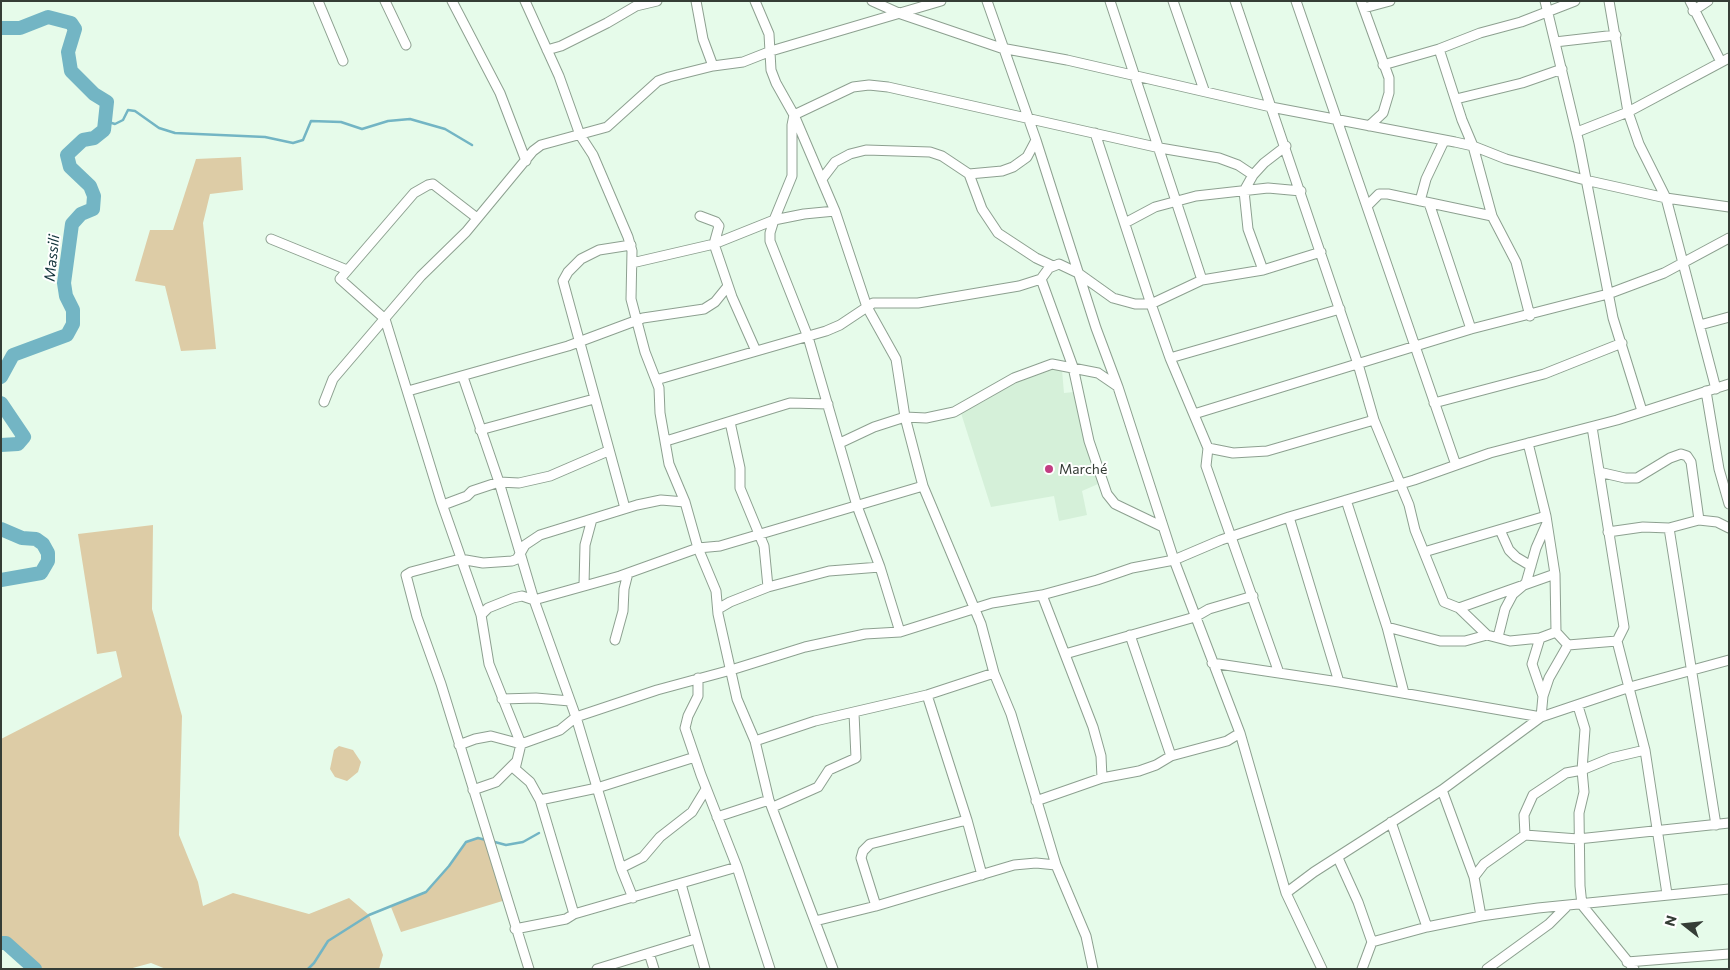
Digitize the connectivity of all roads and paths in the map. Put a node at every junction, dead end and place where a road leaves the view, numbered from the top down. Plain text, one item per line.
1 (318, 1) edge
2 (385, 1) edge
3 (452, 1) edge
4 (525, 1) edge
5 (657, 1) edge
6 (696, 1) edge
7 (755, 1) edge
8 (872, 1) edge
9 (941, 1) edge
10 (987, 1) edge
11 (1110, 1) edge
12 (1173, 1) edge
13 (1235, 1) edge
14 (1296, 1) edge
15 (1390, 1) edge
16 (1545, 1) edge
17 (1575, 1) edge
18 (1609, 1) edge
19 (1690, 1) edge
20 (1708, 1) edge
21 (1363, 5) edge
22 (1693, 11) junction
23 (1547, 12) junction
24 (901, 14) junction
25 (1616, 35) junction
26 (1555, 42) junction
27 (406, 45) dead end
28 (1002, 48) junction
29 (1440, 48) junction
30 (547, 50) junction
31 (771, 51) junction
32 (1725, 60) edge
33 (343, 61) dead end
34 (713, 66) junction
35 (1383, 66) junction
36 (1562, 69) junction
37 (1135, 75) junction
38 (1204, 90) junction
39 (1456, 99) junction
40 (1272, 108) junction
41 (1628, 112) junction
42 (794, 115) junction
43 (1027, 118) junction
44 (1337, 121) junction
45 (1369, 126) junction
46 (1577, 132) junction
47 (1095, 134) junction
48 (580, 135) junction
49 (1036, 140) junction
50 (1444, 140) junction
51 (1286, 146) junction
52 (1473, 146) junction
53 (1160, 148) junction
54 (526, 161) junction
55 (969, 174) junction
56 (1252, 175) junction
57 (822, 179) junction
58 (1585, 180) junction
59 (1244, 191) junction
60 (1301, 192) junction
61 (1666, 198) junction
62 (1177, 200) junction
63 (1425, 202) junction
64 (1367, 206) junction
65 (1729, 207) edge
66 (835, 211) junction
67 (700, 216) dead end
68 (1492, 216) junction
69 (477, 218) junction
70 (774, 220) junction
71 (1125, 223) junction
72 (1729, 238) edge
73 (271, 239) dead end
74 (714, 244) junction
75 (631, 245) junction
76 (1321, 252) junction
77 (632, 263) junction
78 (1682, 264) junction
79 (1053, 266) junction
80 (347, 270) junction
81 (1263, 270) junction
82 (1078, 273) junction
83 (1041, 279) junction
84 (1202, 280) junction
85 (728, 286) junction
86 (1608, 294) junction
87 (1150, 304) junction
88 (867, 307) junction
89 (1340, 309) junction
90 (1530, 316) junction
91 (1729, 317) edge
92 (386, 319) junction
93 (636, 320) junction
94 (1700, 325) junction
95 (1471, 329) junction
96 (808, 337) junction
97 (579, 342) junction
98 (1622, 343) junction
99 (1417, 347) junction
100 (756, 351) junction
101 (1170, 358) junction
102 (1358, 364) junction
103 (1073, 367) junction
104 (463, 377) junction
105 (656, 380) junction
106 (1729, 384) edge
107 (1118, 387) junction
108 (1716, 389) junction
109 (408, 391) junction
110 (1706, 391) junction
111 (594, 399) junction
112 (324, 402) dead end
113 (1434, 402) junction
114 (828, 404) junction
115 (1642, 411) junction
116 (1194, 414) junction
117 (905, 417) junction
118 (1374, 420) junction
119 (730, 422) junction
120 (1592, 427) junction
121 (480, 430) junction
122 (666, 441) junction
123 (840, 443) junction
124 (1528, 443) junction
125 (1208, 448) junction
126 (608, 451) junction
127 (1456, 464) junction
128 (1729, 466) edge
129 (1719, 469) junction
130 (1599, 472) junction
131 (499, 482) junction
132 (1400, 484) junction
133 (923, 486) junction
134 (1346, 500) junction
135 (685, 502) junction
136 (1729, 504) edge
137 (443, 505) junction
138 (857, 506) junction
139 (624, 508) junction
140 (1289, 517) junction
141 (592, 519) junction
142 (1546, 520) junction
143 (1699, 520) junction
144 (1163, 527) junction
145 (1669, 528) junction
146 (1729, 528) edge
147 (1500, 530) junction
148 (1608, 532) junction
149 (760, 535) junction
150 (1232, 537) junction
151 (698, 548) junction
152 (521, 552) junction
153 (1424, 552) junction
154 (460, 559) junction
155 (1174, 560) junction
156 (1531, 566) junction
157 (880, 567) junction
158 (628, 573) junction
159 (1555, 574) junction
160 (1526, 583) junction
161 (584, 585) junction
162 (768, 587) junction
163 (1042, 595) junction
164 (1253, 596) junction
165 (534, 600) junction
166 (973, 608) junction
167 (1459, 608) junction
168 (718, 609) junction
169 (481, 615) junction
170 (1195, 617) junction
171 (1387, 627) junction
172 (900, 632) junction
173 (1556, 632) junction
174 (1130, 635) junction
175 (1487, 635) junction
176 (1498, 637) junction
177 (1540, 638) junction
178 (615, 640) dead end
179 (1617, 641) junction
180 (1568, 645) junction
181 (1065, 654) junction
182 (1729, 660) edge
183 (1212, 663) junction
184 (731, 670) junction
185 (1692, 670) junction
186 (1279, 672) junction
187 (994, 673) junction
188 (698, 678) junction
189 (1339, 682) junction
190 (1630, 687) junction
191 (1404, 693) junction
192 (927, 695) junction
193 (1543, 696) junction
194 (502, 699) junction
195 (570, 701) junction
196 (1578, 706) junction
197 (854, 713) junction
198 (1541, 717) junction
199 (576, 718) junction
200 (1240, 733) junction
201 (755, 741) junction
202 (521, 744) junction
203 (459, 745) junction
204 (1645, 750) junction
205 (1171, 756) junction
206 (696, 758) junction
207 (516, 762) junction
208 (1582, 770) junction
209 (1102, 778) junction
210 (597, 788) junction
211 (706, 789) junction
212 (473, 790) junction
213 (1442, 790) junction
214 (540, 800) junction
215 (1036, 801) junction
216 (771, 804) junction
217 (717, 818) junction
218 (967, 820) junction
219 (1391, 822) junction
220 (1729, 823) edge
221 (1716, 825) junction
222 (1658, 831) junction
223 (1525, 835) junction
224 (1578, 839) junction
225 (1338, 858) junction
226 (1056, 866) junction
227 (621, 868) junction
228 (737, 868) junction
229 (982, 875) junction
230 (1474, 877) junction
231 (681, 884) junction
232 (1729, 889) edge
233 (1286, 893) junction
234 (1667, 894) junction
235 (633, 898) junction
236 (1582, 905) junction
237 (876, 906) junction
238 (1566, 906) junction
239 (574, 914) junction
240 (1481, 916) junction
241 (815, 921) junction
242 (1427, 927) junction
243 (516, 929) junction
244 (695, 940) junction
245 (1372, 942) junction
246 (649, 953) junction
247 (1729, 954) edge
248 (1627, 962) junction
249 (530, 969) edge
250 (597, 969) edge
251 (654, 969) edge
252 (705, 969) edge
253 (770, 969) edge
254 (832, 969) edge
255 (1093, 969) edge
256 (1322, 969) edge
257 (1362, 969) edge
258 (1487, 969) edge
259 (1634, 969) edge

1 - 33 street
2 - 27 street
3 - 54 street
4 - 30 street
5 - 30 street
6 - 34 street
7 - 31 street
8 - 24 street
9 - 24 street
10 - 28 street
11 - 37 street
12 - 38 street
13 - 40 street
14 - 44 street
15 - 21 street
16 - 23 street
17 - 23 street
18 - 25 street
19 - 22 street
20 - 22 street
21 - 35 street
22 - 32 street
23 - 26 street
23 - 29 street
24 - 28 street
24 - 31 street
25 - 26 street
25 - 41 street
26 - 36 street
28 - 37 street
28 - 43 street
29 - 35 street
29 - 39 street
30 - 48 street
31 - 34 street
31 - 42 street
32 - 41 street
34 - 48 street
35 - 45 street
36 - 39 street
36 - 46 street
37 - 38 street
37 - 53 street
38 - 40 street
39 - 52 street
40 - 44 street
40 - 51 street
41 - 46 street
41 - 61 street
42 - 43 street
42 - 57 street
42 - 70 street
43 - 47 street
43 - 49 street
44 - 45 street
44 - 64 street
45 - 50 street
46 - 58 street
47 - 53 street
47 - 71 street
48 - 54 street
48 - 75 street
49 - 55 street
49 - 82 street
50 - 52 street
50 - 63 street
51 - 56 street
51 - 60 street
52 - 58 street
52 - 68 street
53 - 56 street
53 - 62 street
54 - 69 street
55 - 57 street
55 - 79 street
56 - 59 street
57 - 66 street
58 - 61 street
58 - 86 street
59 - 60 street
59 - 62 street
59 - 81 street
60 - 76 street
61 - 65 street
61 - 78 street
62 - 71 street
62 - 84 street
63 - 64 street
63 - 68 street
63 - 95 street
64 - 99 street
66 - 70 street
66 - 88 street
67 - 74 street
68 - 90 street
69 - 80 street
69 - 92 street
70 - 74 street
70 - 96 street
71 - 87 street
72 - 78 street
73 - 80 street
74 - 77 street
74 - 85 street
75 - 77 street
75 - 97 street
76 - 81 street
76 - 89 street
77 - 93 street
78 - 86 street
78 - 94 street
79 - 82 street
79 - 83 street
80 - 92 street
81 - 84 street
82 - 87 street
82 - 107 street
83 - 88 street
83 - 103 street
84 - 87 street
85 - 93 street
85 - 100 street
86 - 90 street
86 - 98 street
87 - 101 street
88 - 96 street
88 - 117 street
89 - 101 street
89 - 102 street
90 - 95 street
91 - 94 street
92 - 109 street
92 - 112 street
93 - 97 street
93 - 105 street
94 - 108 street
95 - 99 street
96 - 100 street
96 - 114 street
97 - 104 street
97 - 111 street
98 - 113 street
98 - 115 street
99 - 102 street
99 - 113 street
100 - 105 street
101 - 116 street
102 - 116 street
102 - 118 street
103 - 107 street
103 - 117 street
103 - 144 street
104 - 109 street
104 - 121 street
105 - 122 street
106 - 108 street
107 - 144 street
108 - 110 street
109 - 137 street
110 - 115 street
110 - 129 street
111 - 121 street
111 - 126 street
113 - 127 street
114 - 119 street
114 - 123 street
115 - 120 street
116 - 125 street
117 - 123 street
117 - 133 street
118 - 125 street
118 - 132 street
119 - 122 street
119 - 149 street
120 - 124 street
120 - 130 street
121 - 131 street
122 - 135 street
123 - 138 street
124 - 127 street
124 - 142 street
125 - 150 street
126 - 131 street
126 - 139 street
127 - 132 street
128 - 129 street
129 - 136 street
130 - 143 street
130 - 148 street
131 - 137 street
131 - 152 street
132 - 134 street
132 - 153 street
133 - 138 street
133 - 166 street
134 - 140 street
134 - 171 street
135 - 139 street
135 - 151 street
137 - 154 street
138 - 149 street
138 - 157 street
139 - 141 street
140 - 150 street
140 - 189 street
141 - 152 street
141 - 161 street
142 - 147 street
142 - 156 street
142 - 159 street
143 - 145 street
143 - 146 street
144 - 155 street
145 - 148 street
145 - 185 street
147 - 153 street
147 - 156 street
148 - 179 street
149 - 151 street
149 - 162 street
150 - 155 street
150 - 164 street
151 - 158 street
151 - 168 street
152 - 154 street
152 - 165 street
153 - 167 street
154 - 169 street
154 - 203 street
155 - 163 street
155 - 170 street
156 - 160 street
157 - 162 street
157 - 172 street
158 - 161 street
158 - 178 street
159 - 160 street
159 - 173 street
160 - 167 street
160 - 176 street
161 - 165 street
162 - 168 street
163 - 166 street
163 - 181 street
164 - 170 street
164 - 186 street
165 - 169 street
165 - 195 street
166 - 172 street
166 - 187 street
167 - 175 street
168 - 184 street
169 - 194 street
170 - 174 street
170 - 183 street
171 - 175 street
171 - 191 street
172 - 184 street
173 - 177 street
173 - 180 street
174 - 181 street
174 - 205 street
175 - 176 street
176 - 177 street
177 - 193 street
179 - 180 street
179 - 190 street
180 - 193 street
181 - 209 street
182 - 185 street
183 - 186 street
183 - 200 street
184 - 188 street
184 - 201 street
185 - 190 street
185 - 221 street
186 - 189 street
187 - 192 street
187 - 215 street
188 - 199 street
188 - 206 street
189 - 191 street
190 - 196 street
190 - 204 street
191 - 198 street
192 - 197 street
192 - 218 street
193 - 198 street
194 - 195 street
194 - 202 street
195 - 199 street
196 - 198 street
196 - 208 street
197 - 201 street
197 - 216 street
198 - 213 street
199 - 202 street
199 - 210 street
200 - 205 street
200 - 233 street
201 - 216 street
202 - 203 street
202 - 207 street
203 - 212 street
204 - 208 street
204 - 222 street
205 - 209 street
206 - 210 street
206 - 211 street
207 - 212 street
207 - 214 street
208 - 223 street
208 - 224 street
209 - 215 street
210 - 214 street
210 - 227 street
211 - 217 street
211 - 227 street
212 - 243 street
213 - 219 street
213 - 230 street
214 - 239 street
215 - 226 street
216 - 217 street
216 - 241 street
217 - 228 street
218 - 229 street
218 - 237 street
219 - 225 street
219 - 242 street
220 - 221 street
221 - 222 street
222 - 224 street
222 - 234 street
223 - 224 street
223 - 230 street
224 - 236 street
225 - 233 street
225 - 245 street
226 - 229 street
226 - 255 street
227 - 235 street
228 - 231 street
228 - 253 street
229 - 237 street
230 - 240 street
231 - 235 street
231 - 244 street
232 - 234 street
233 - 256 street
234 - 236 street
235 - 239 street
236 - 238 street
236 - 248 street
237 - 241 street
238 - 240 street
238 - 258 street
239 - 243 street
240 - 242 street
241 - 254 street
242 - 245 street
243 - 249 street
244 - 246 street
244 - 252 street
245 - 257 street
246 - 250 street
246 - 251 street
247 - 248 street
248 - 259 street

